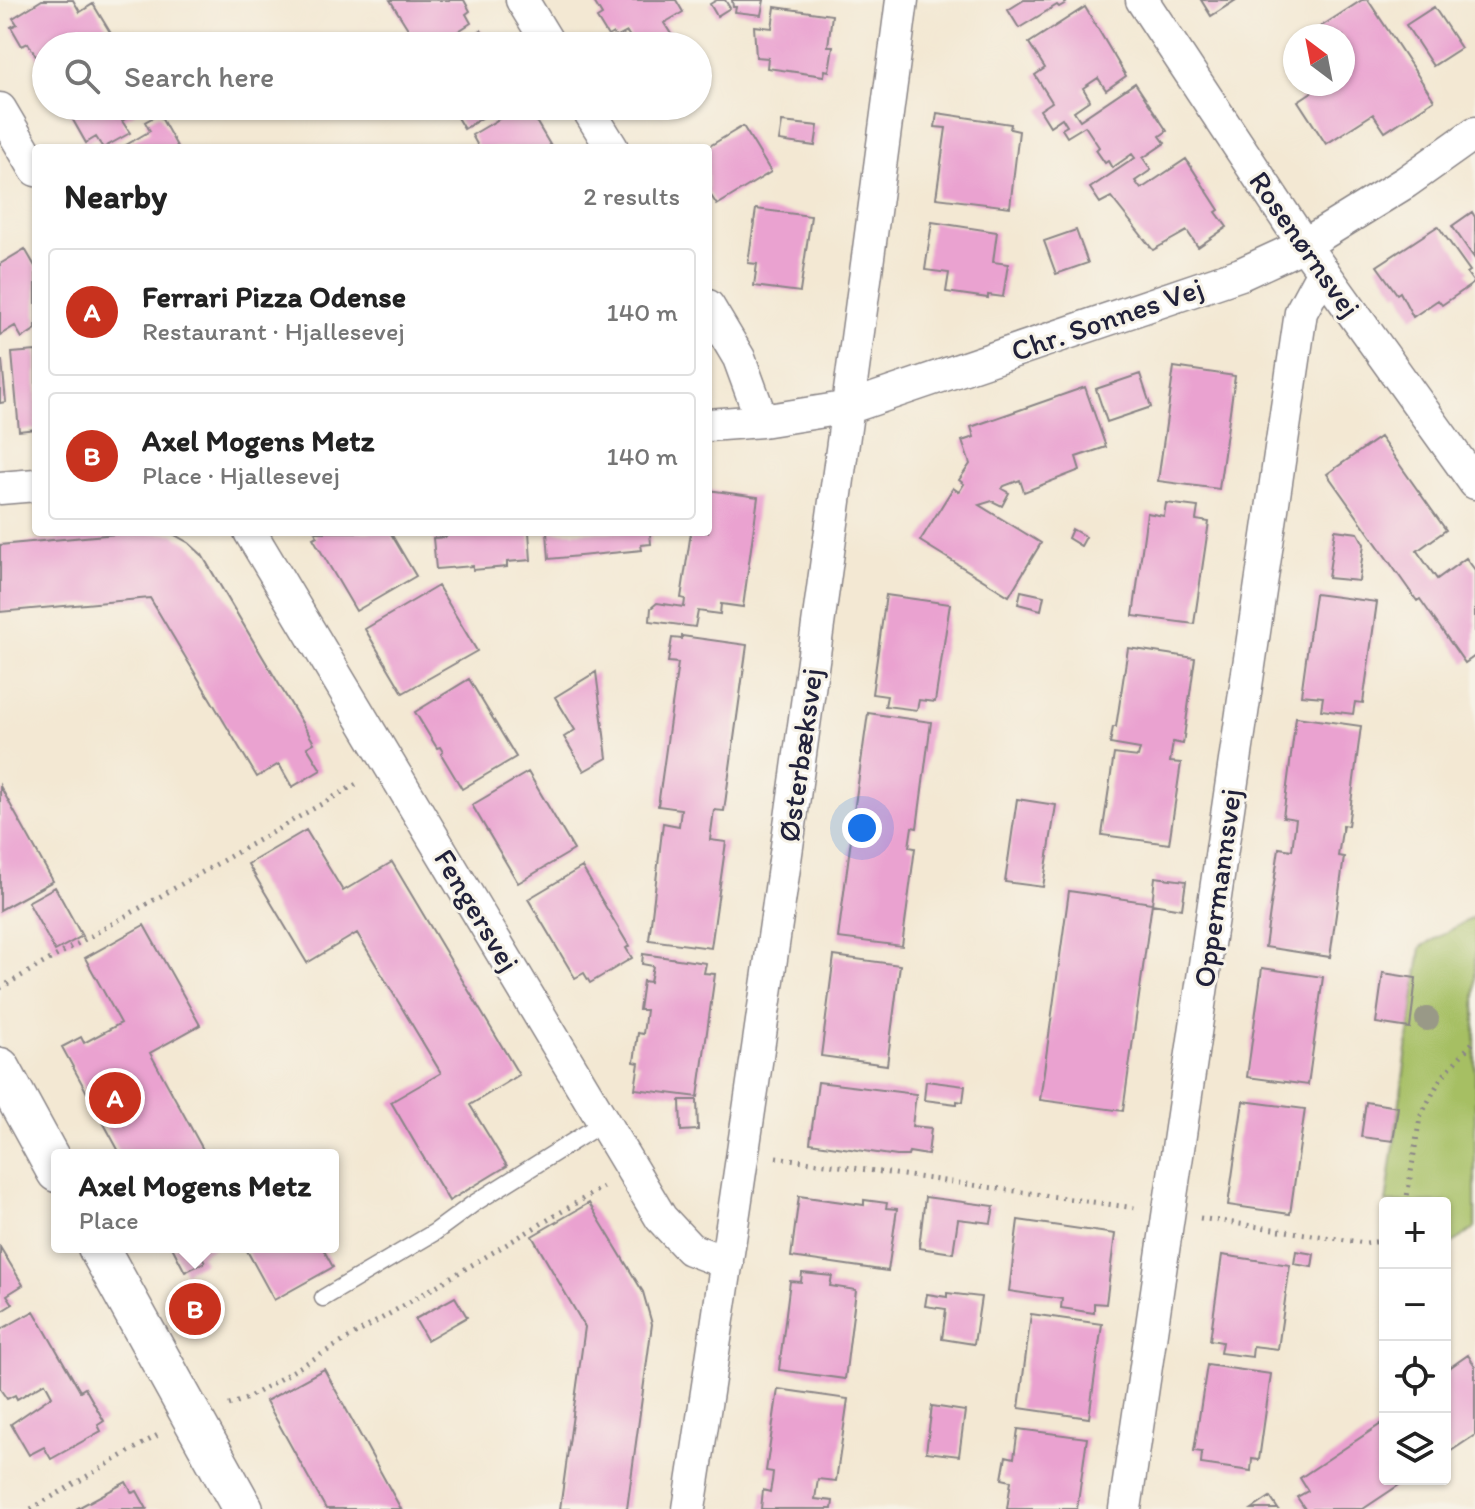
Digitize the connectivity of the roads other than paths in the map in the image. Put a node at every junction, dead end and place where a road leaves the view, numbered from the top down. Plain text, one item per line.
1 (522, 0) edge
2 (902, 0) edge
3 (1142, 0) edge
4 (541, 32) edge
5 (0, 109) edge
6 (595, 120) edge
7 (1475, 133) edge
8 (610, 144) edge
9 (32, 163) edge
10 (1304, 245) junction
11 (1323, 271) junction
12 (712, 313) edge
13 (850, 407) junction
14 (762, 421) junction
15 (712, 425) edge
16 (1475, 483) edge
17 (32, 485) edge
18 (0, 488) edge
19 (252, 536) edge
20 (0, 1068) edge
21 (604, 1122) junction
22 (51, 1161) edge
23 (101, 1253) edge
24 (727, 1263) junction
25 (323, 1298) dead end
26 (243, 1509) edge
27 (689, 1509) edge
28 (1125, 1509) edge

1 - 4 street
2 - 13 street, Østerbæksvej
3 - 10 street, Rosenørnsvej
5 - 9 street
6 - 8 street
7 - 10 street, Chr. Sonnes Vej
10 - 11 street, Rosenørnsvej
10 - 13 street, Chr. Sonnes Vej
11 - 16 street, Rosenørnsvej
11 - 28 street, Oppermannsvej
12 - 14 street
13 - 14 street, Chr. Sonnes Vej
13 - 24 street, Østerbæksvej
14 - 15 street, Chr. Sonnes Vej
17 - 18 street
19 - 21 street, Fengersvej
20 - 22 street
21 - 24 street, Fengersvej
21 - 25 lane
23 - 26 street
24 - 27 street, Østerbæksvej

